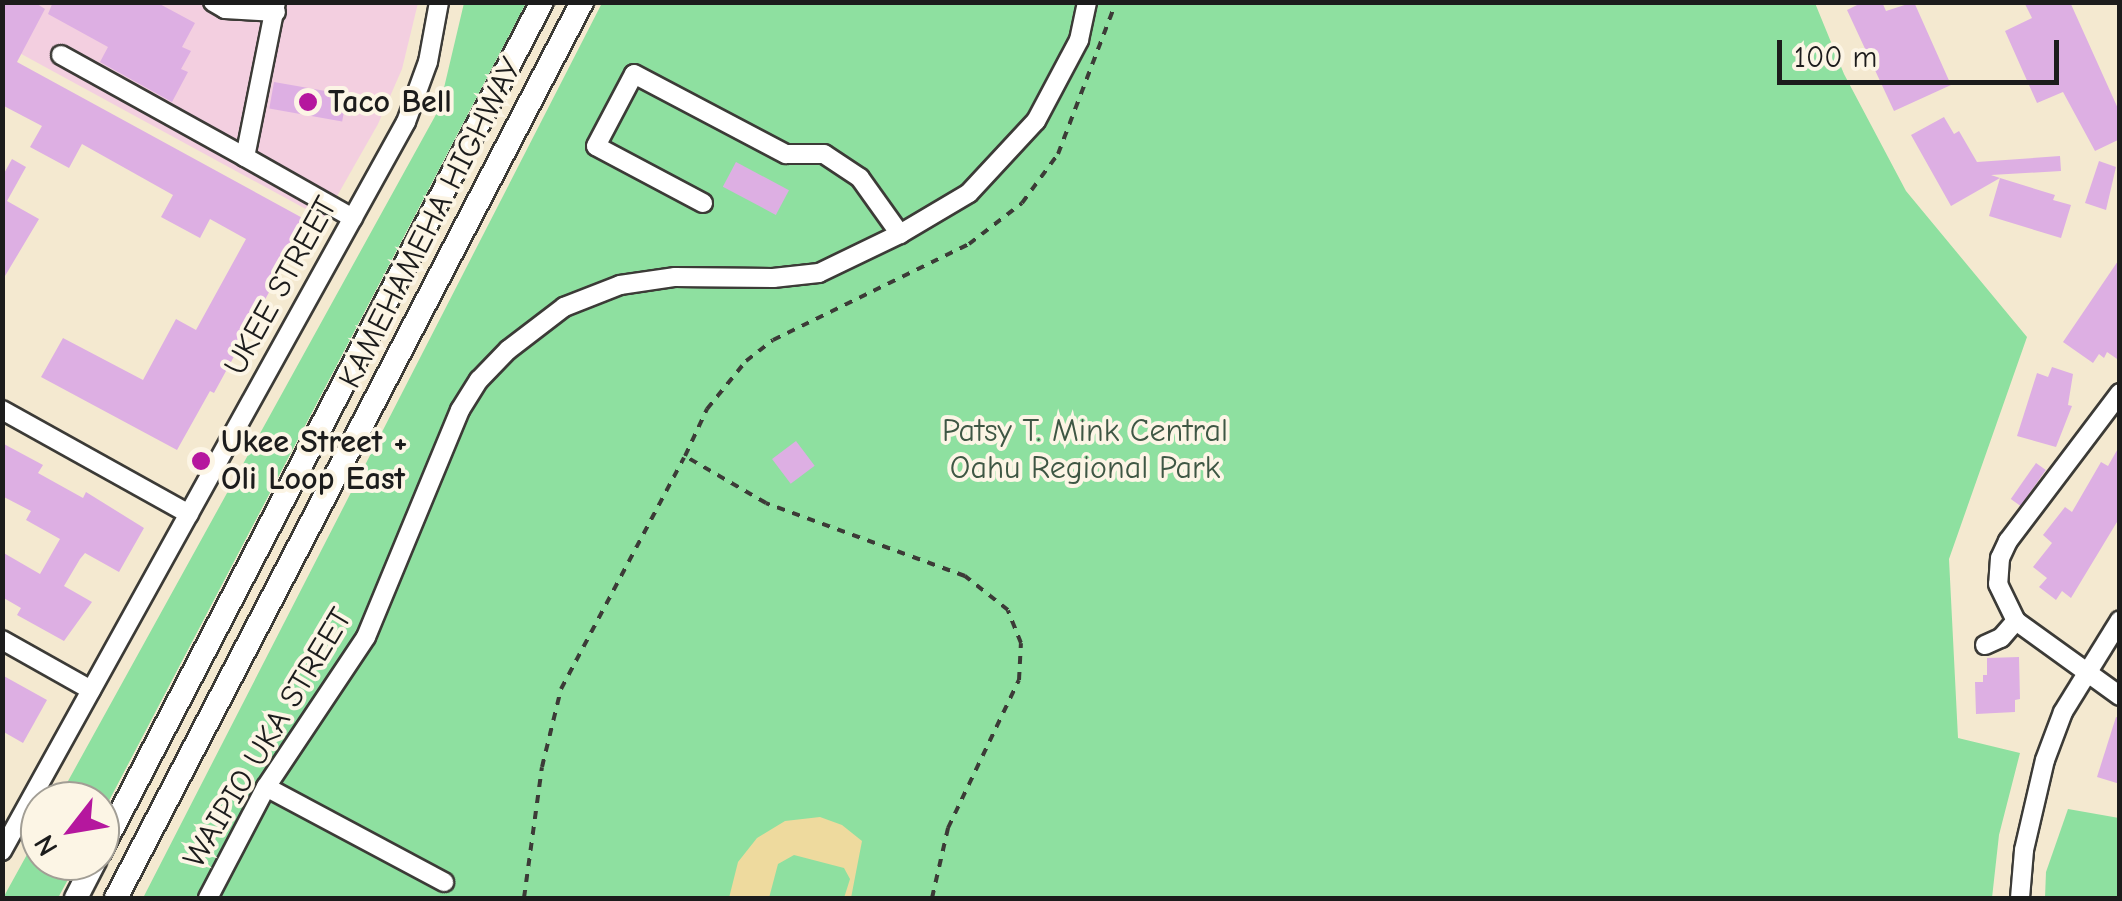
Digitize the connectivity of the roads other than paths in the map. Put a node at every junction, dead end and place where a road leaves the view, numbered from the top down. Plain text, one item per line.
1 (213, 2) edge
2 (439, 2) edge
3 (542, 2) edge
4 (582, 2) edge
5 (1087, 2) edge
6 (276, 8) edge
7 (61, 54) dead end
8 (244, 157) junction
9 (703, 203) dead end
10 (354, 218) junction
11 (900, 234) junction
12 (2120, 393) edge
13 (2, 410) edge
14 (189, 514) junction
15 (2120, 620) edge
16 (2016, 622) junction
17 (2, 640) edge
18 (1985, 645) dead end
19 (2083, 674) junction
20 (92, 690) junction
21 (2120, 696) edge
22 (266, 787) junction
23 (120, 814) edge
24 (2, 851) edge
25 (444, 882) dead end
26 (116, 898) edge
27 (208, 898) edge
28 (2020, 898) edge

1 - 6 street
2 - 10 street, UKEE STREET
3 - 23 main road, KAMEHAMEHA HIGHWAY
4 - 26 main road, KAMEHAMEHA HIGHWAY
5 - 11 street, WAIPIO UKA STREET
6 - 8 street
7 - 8 street
8 - 10 street
9 - 11 street
10 - 14 street, UKEE STREET
11 - 22 street, WAIPIO UKA STREET
12 - 16 street
13 - 14 street
14 - 20 street, UKEE STREET
15 - 19 street
16 - 18 street
16 - 19 street
17 - 20 street
19 - 21 street
19 - 28 street
20 - 24 street, UKEE STREET
22 - 25 street
22 - 27 street, WAIPIO UKA STREET

